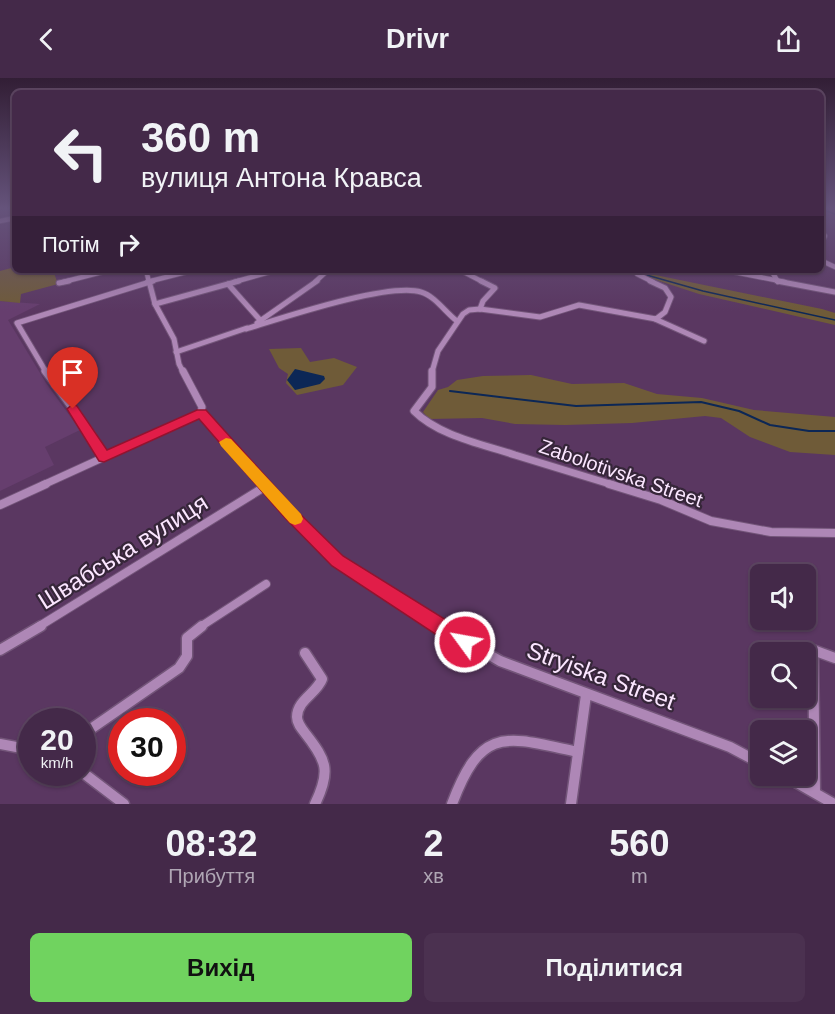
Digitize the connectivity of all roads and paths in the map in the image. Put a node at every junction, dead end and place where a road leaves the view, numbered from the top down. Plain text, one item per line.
1 (99, 273) edge
2 (147, 273) edge
3 (182, 273) edge
4 (266, 273) edge
5 (325, 273) edge
6 (466, 273) edge
7 (639, 273) edge
8 (738, 273) edge
9 (773, 273) edge
10 (148, 282) junction
11 (778, 282) junction
12 (59, 284) dead end
13 (228, 284) junction
14 (835, 292) edge
15 (155, 304) junction
16 (480, 309) junction
17 (655, 319) junction
18 (261, 321) junction
19 (457, 321) junction
20 (246, 329) junction
21 (704, 341) dead end
22 (176, 352) junction
23 (201, 413) junction
24 (104, 457) junction
25 (266, 486) junction
26 (0, 505) edge
27 (835, 533) edge
28 (266, 584) dead end
29 (0, 650) edge
30 (304, 653) dead end
31 (835, 658) edge
32 (586, 694) junction
33 (96, 726) edge
34 (0, 744) edge
35 (18, 747) edge
36 (578, 752) junction
37 (750, 758) edge
38 (96, 783) edge
39 (804, 786) edge
40 (815, 792) junction
41 (124, 804) edge
42 (315, 804) edge
43 (452, 804) edge
44 (571, 804) edge
45 (834, 804) edge

1 - 12 street
2 - 10 street, Stryiska Street
3 - 10 street
4 - 13 street
5 - 18 street
6 - 16 street
7 - 17 street
8 - 11 street
9 - 11 street
10 - 15 street, Stryiska Street
10 - 24 street
11 - 14 street
13 - 15 street
13 - 18 street
15 - 22 street, Stryiska Street
16 - 17 street
16 - 19 street
17 - 21 street
18 - 20 street
19 - 20 street
19 - 27 street, Zabolotivska Street
20 - 22 street
22 - 23 street, Stryiska Street
23 - 24 street
23 - 25 street, Stryiska Street
24 - 26 street
25 - 29 street, Швабська вулиця
25 - 32 street, Stryiska Street
28 - 33 street
30 - 42 street
31 - 40 street
32 - 36 street
32 - 37 street, Stryiska Street
34 - 35 street
36 - 43 street
36 - 44 street
38 - 41 street
39 - 40 street
40 - 45 street

